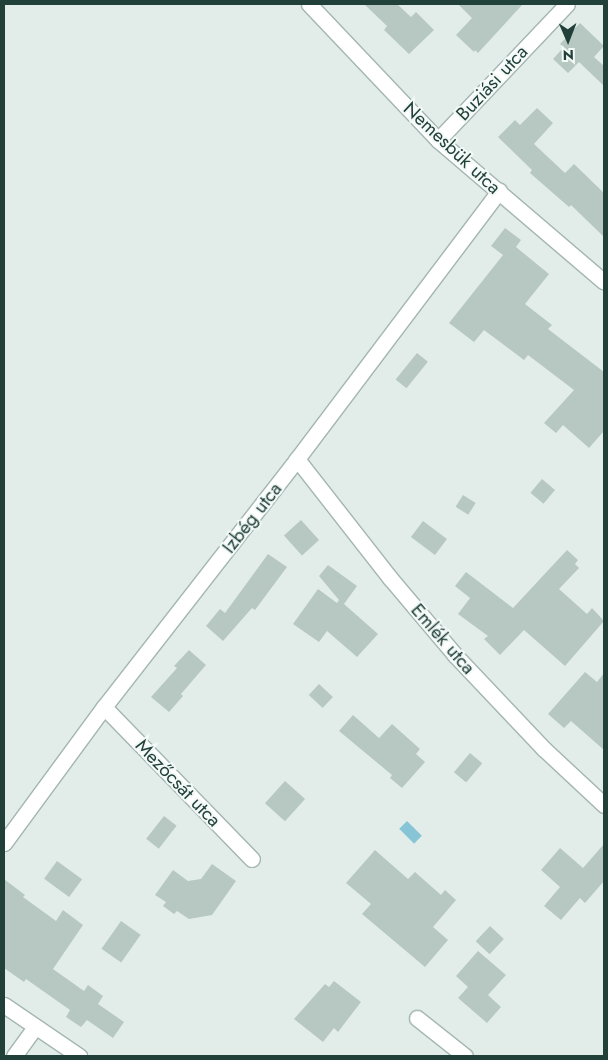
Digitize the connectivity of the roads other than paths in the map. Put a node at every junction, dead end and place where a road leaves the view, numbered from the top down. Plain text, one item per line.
1 (309, 4) edge
2 (567, 4) edge
3 (438, 140) junction
4 (499, 191) junction
5 (604, 282) edge
6 (297, 459) junction
7 (104, 707) junction
8 (604, 806) edge
9 (4, 843) edge
10 (252, 859) dead end
11 (4, 1005) edge
12 (417, 1018) dead end
13 (35, 1027) junction
14 (14, 1056) edge
15 (79, 1056) edge
16 (465, 1056) edge

1 - 3 street, Nemesbük utca
2 - 3 street, Buziási utca
3 - 4 street, Nemesbük utca
4 - 5 street, Nemesbük utca
4 - 6 street, Izbég utca
6 - 7 street, Izbég utca
6 - 8 street, Emlék utca
7 - 9 street, Izbég utca
7 - 10 street, Mezőcsát utca
11 - 13 street
12 - 16 street
13 - 14 street
13 - 15 street

